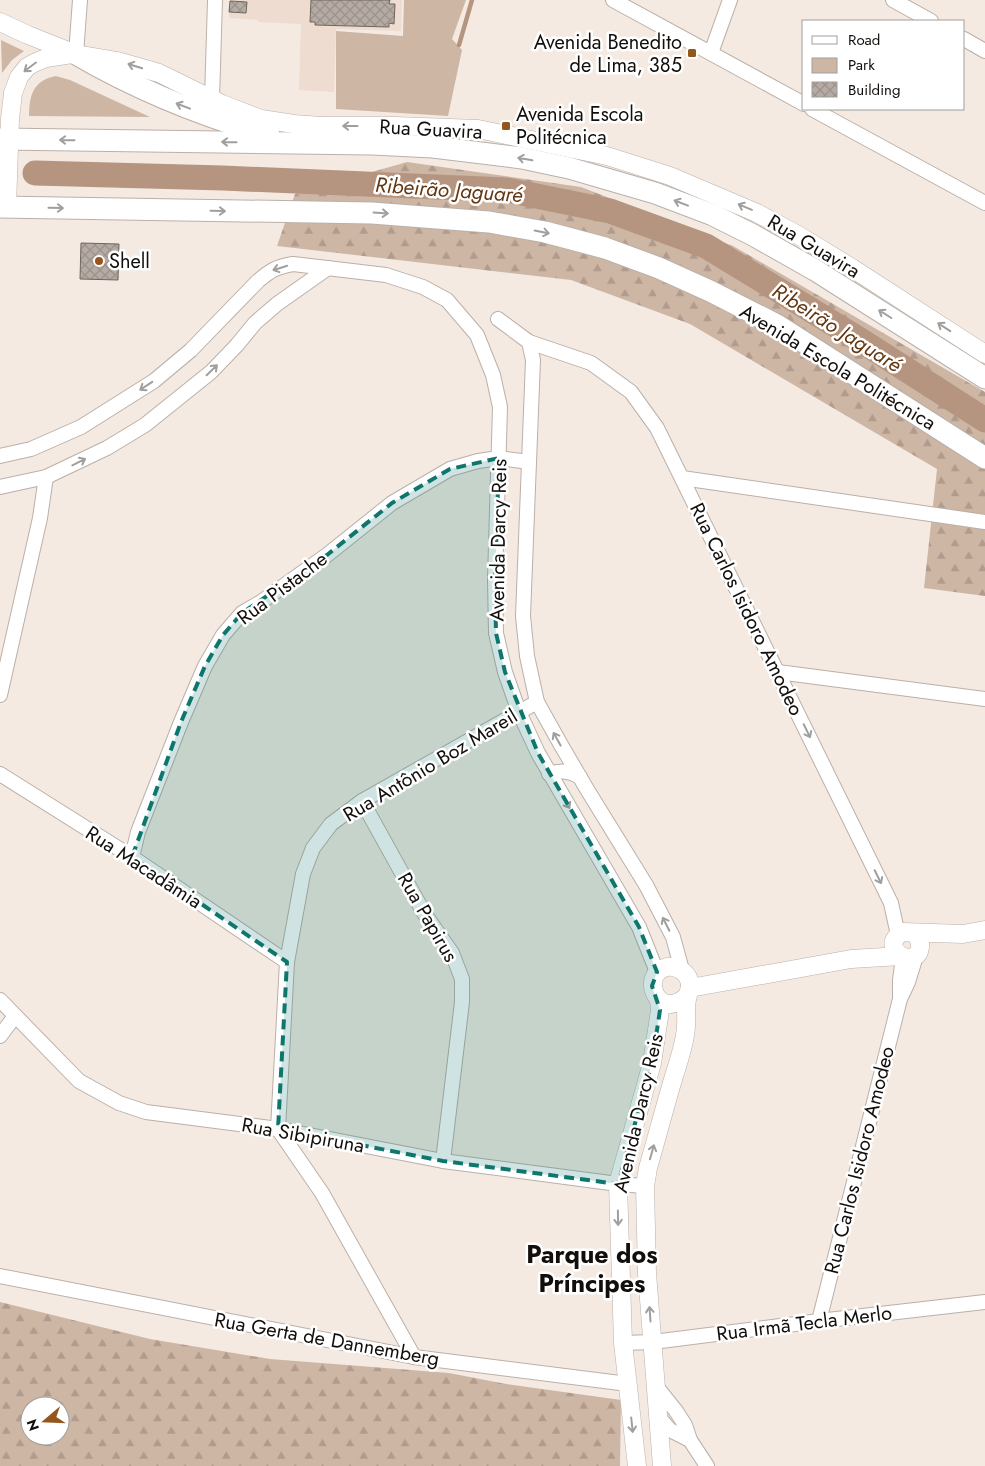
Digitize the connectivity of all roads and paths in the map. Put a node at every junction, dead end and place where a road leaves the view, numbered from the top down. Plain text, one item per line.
1 (80, 0) edge
2 (215, 0) edge
3 (613, 0) edge
4 (730, 0) edge
5 (893, 0) edge
6 (929, 20) edge
7 (0, 22) edge
8 (965, 40) edge
9 (985, 51) edge
10 (711, 53) junction
11 (76, 54) junction
12 (212, 99) junction
13 (802, 103) edge
14 (814, 110) edge
15 (4, 139) edge
16 (296, 143) junction
17 (985, 203) edge
18 (4, 207) edge
19 (328, 268) junction
20 (498, 319) dead end
21 (530, 342) junction
22 (985, 354) edge
23 (985, 378) edge
24 (0, 456) edge
25 (499, 458) junction
26 (985, 458) edge
27 (529, 462) junction
28 (46, 478) junction
29 (682, 478) junction
30 (0, 487) edge
31 (985, 522) edge
32 (778, 672) junction
33 (0, 695) edge
34 (985, 699) edge
35 (538, 702) junction
36 (519, 712) junction
37 (0, 774) edge
38 (549, 774) junction
39 (580, 777) junction
40 (362, 800) junction
41 (132, 857) junction
42 (985, 930) edge
43 (962, 934) junction
44 (902, 936) junction
45 (910, 954) junction
46 (851, 959) junction
47 (287, 962) junction
48 (682, 970) junction
49 (658, 972) junction
50 (688, 992) junction
51 (0, 1000) edge
52 (659, 1000) junction
53 (15, 1016) junction
54 (0, 1036) edge
55 (278, 1129) junction
56 (443, 1161) junction
57 (618, 1184) junction
58 (645, 1186) junction
59 (0, 1276) edge
60 (985, 1302) edge
61 (819, 1321) junction
62 (653, 1342) junction
63 (623, 1343) junction
64 (414, 1357) junction
65 (628, 1384) junction
66 (656, 1386) junction
67 (657, 1415) junction
68 (690, 1440) junction
69 (637, 1466) edge
70 (662, 1466) edge
71 (707, 1466) edge

1 - 11 street
2 - 12 street
3 - 10 street
4 - 10 street
5 - 6 street
7 - 11 main road
8 - 9 street
10 - 13 street
12 -> 11 main road, Rua Guavira
11 -> 15 main road, Avenida Escola Politécnica
16 -> 11 highway
22 -> 12 main road, Rua Guavira
14 - 17 street
16 -> 15 highway
15 - 18 main road, Avenida Escola Politécnica
23 -> 16 highway
18 -> 26 highway, Avenida Escola Politécnica
19 -> 24 street, Avenida Darcy Reis
19 - 25 street, Avenida Darcy Reis
28 -> 19 street
20 - 21 street
21 - 27 street, Avenida Darcy Reis
21 - 29 street, Rua Carlos Isidoro Amodeo
25 - 27 street, Rua Pistache
25 - 36 street, Avenida Darcy Reis
25 - 41 street, Rua Pistache
27 - 35 street, Avenida Darcy Reis
28 - 30 street
28 - 33 street
29 - 31 street
29 - 32 street, Rua Carlos Isidoro Amodeo
32 - 34 street
32 -> 44 street, Rua Carlos Isidoro Amodeo
35 - 36 street, Rua Antônio Boz Mareil
39 -> 35 street, Avenida Darcy Reis
36 - 38 street, Avenida Darcy Reis
36 - 40 street, Rua Antônio Boz Mareil
37 - 41 street, Rua Macadâmia
38 - 39 street
38 -> 49 street, Avenida Darcy Reis
48 -> 39 street, Avenida Darcy Reis
40 - 47 street, Rua Antônio Boz Mareil
40 - 56 street, Rua Papirus
41 - 47 street, Rua Macadâmia
42 - 43 main road
43 - 44 main road
43 - 45 main road
44 - 45 main road
44 - 45 main road
44 - 46 main road
45 - 46 main road
45 - 61 street, Rua Carlos Isidoro Amodeo
46 - 50 main road
47 - 55 street, Rua Antônio Boz Mareil
48 - 49 main road
48 - 50 main road
49 - 52 main road
50 - 52 main road
58 -> 50 main road, Avenida Darcy Reis
51 - 53 street, Rua Sibipiruna
52 - 57 main road, Avenida Darcy Reis
53 - 54 street
53 - 55 street, Rua Sibipiruna
55 - 56 street, Rua Sibipiruna
55 - 64 street
56 - 57 street, Rua Sibipiruna
57 - 58 street, Rua Sibipiruna
57 -> 63 main road, Avenida Darcy Reis
62 -> 58 main road, Avenida Darcy Reis
59 - 64 street, Rua Gerta de Dannemberg
60 - 61 street, Rua Irmã Tecla Merlo
61 - 62 street, Rua Irmã Tecla Merlo
62 - 63 street, Rua Irmã Tecla Merlo
62 - 66 main road, Avenida Darcy Reis
63 - 65 main road, Avenida Darcy Reis
64 - 65 street, Rua Gerta de Dannemberg
65 - 66 main road, Rua Gerta de Dannemberg
65 -> 69 main road, Avenida Darcy Reis
66 - 67 main road, Avenida Darcy Reis
66 - 68 street
67 - 68 street
67 - 70 main road, Avenida Darcy Reis
68 - 71 street

